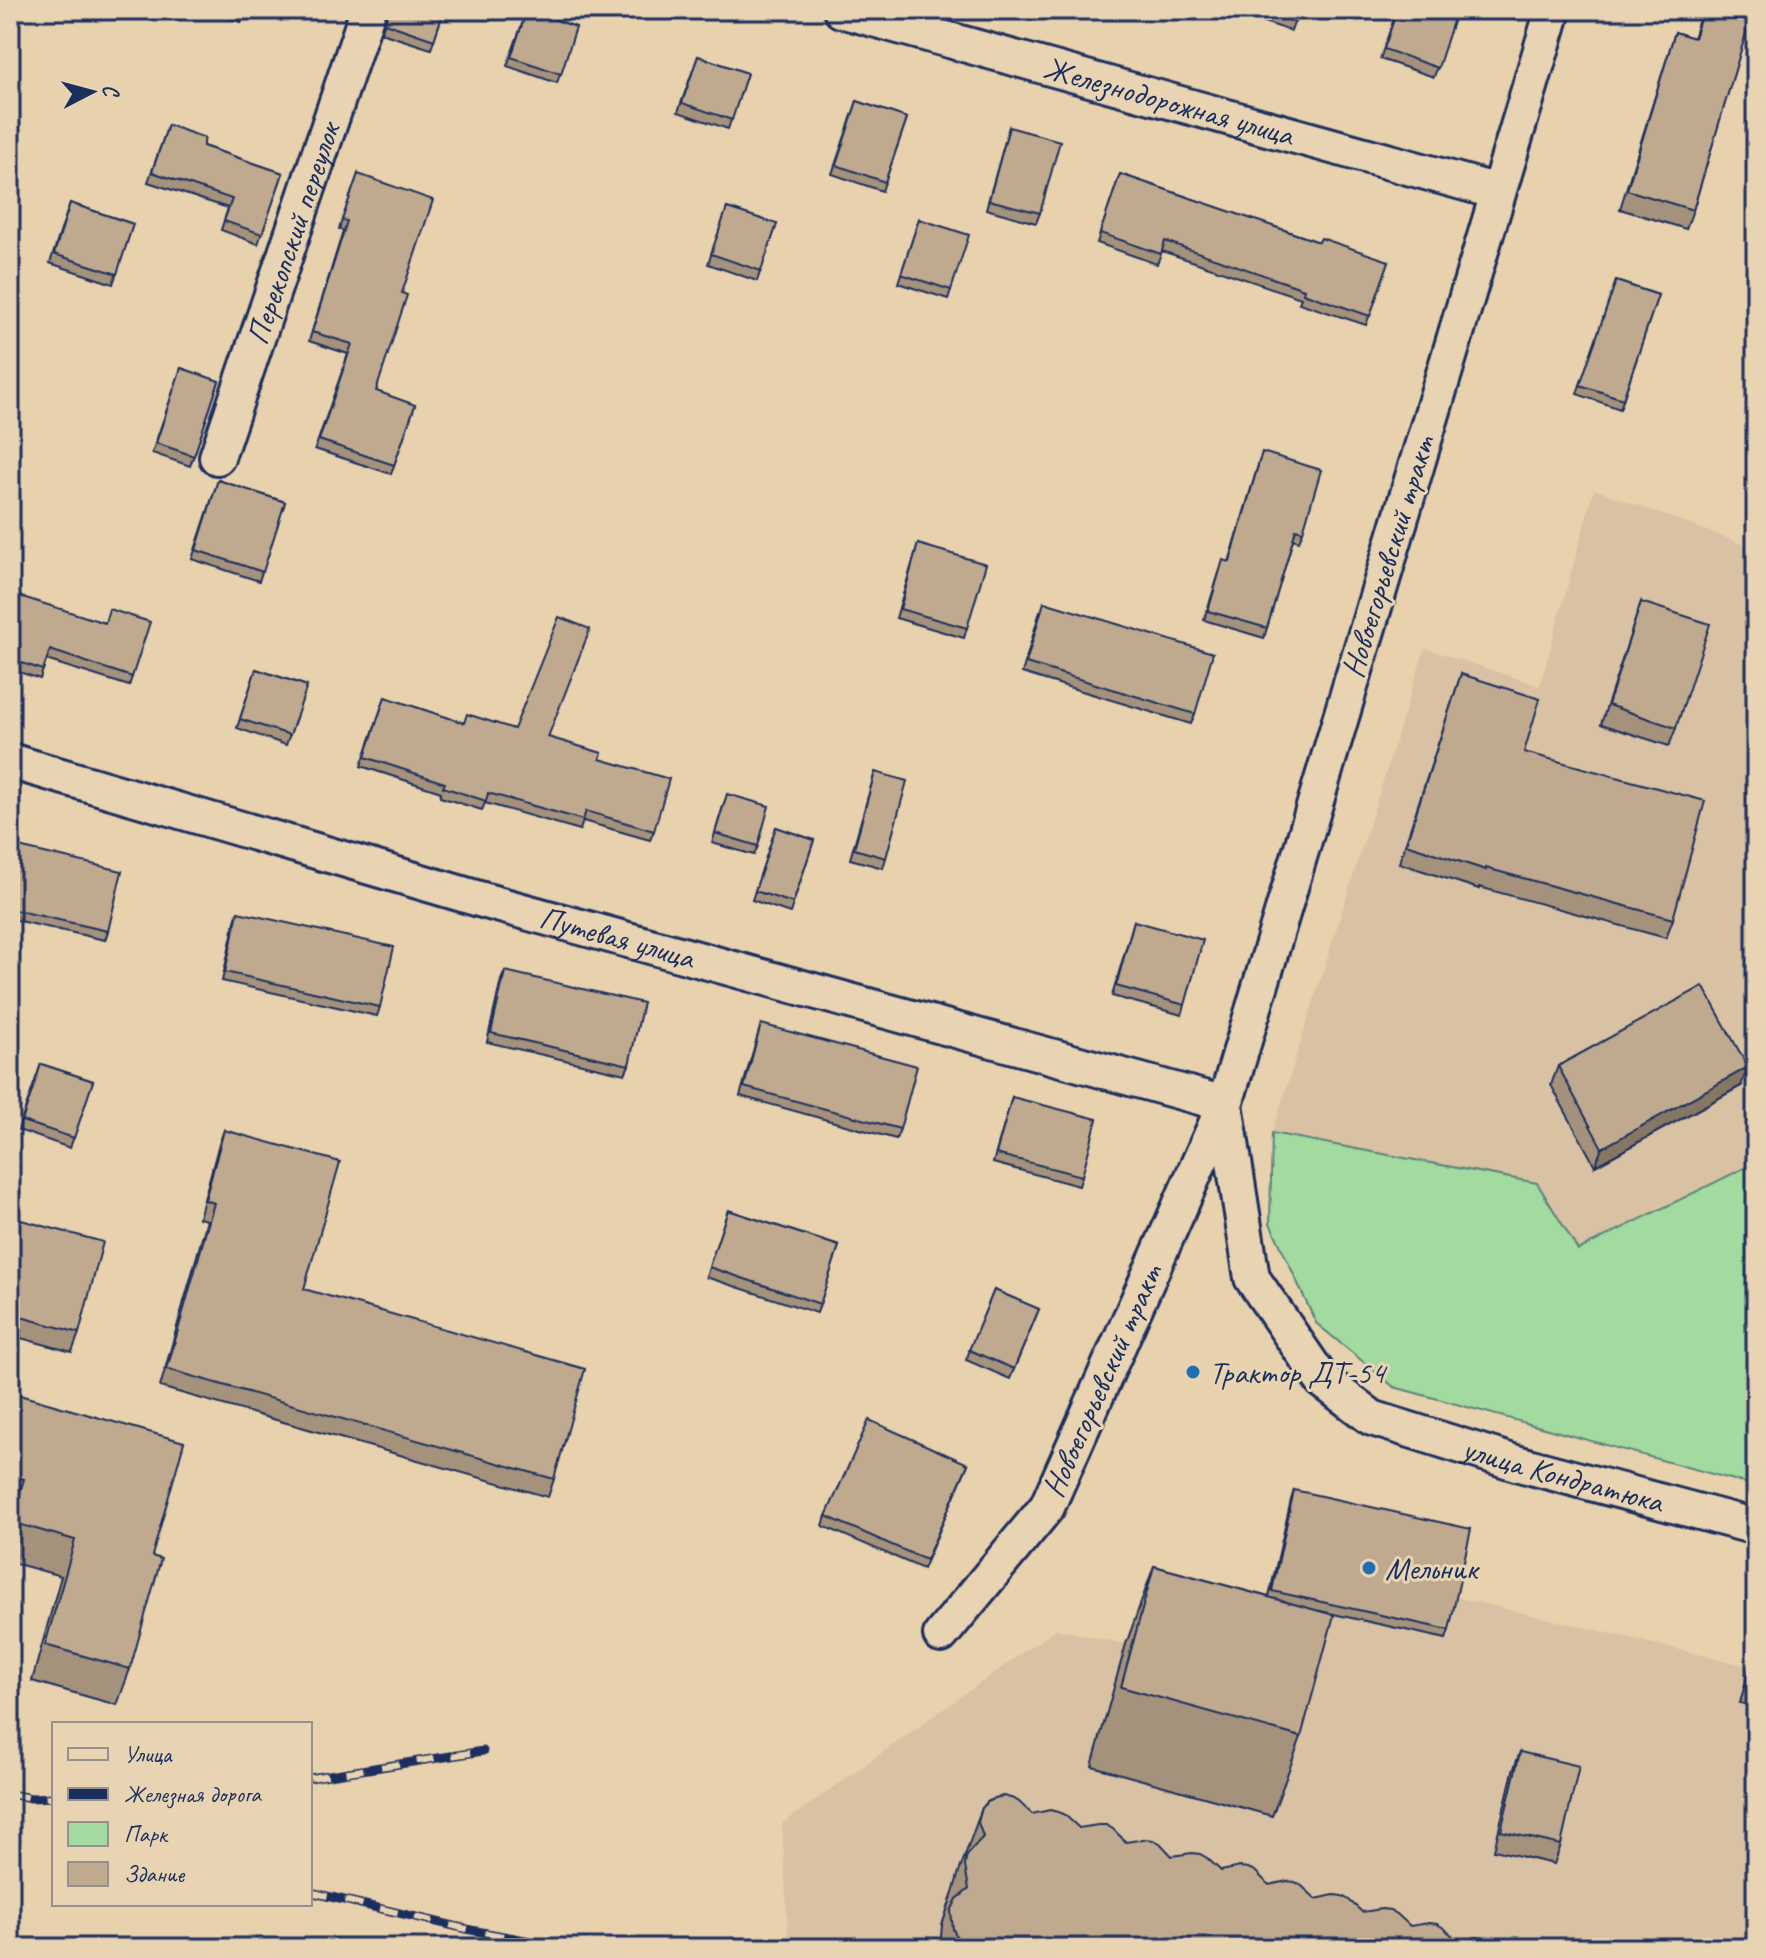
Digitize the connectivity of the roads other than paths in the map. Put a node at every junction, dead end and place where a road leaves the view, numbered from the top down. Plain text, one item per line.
1 (368, 10) edge
2 (841, 10) edge
3 (1553, 10) edge
4 (1498, 192) junction
5 (217, 457) dead end
6 (10, 761) edge
7 (1225, 1104) junction
8 (1372, 1418) joint
9 (1756, 1527) edge
10 (941, 1635) dead end

1 - 5 street, Перекопский переулок
2 - 4 street, Железнодорожная улица
3 - 4 street, Новоегорьевский тракт
4 - 7 street, Новоегорьевский тракт
6 - 7 street, Путевая улица
7 - 8 street, Новоегорьевский тракт
7 - 10 street, Новоегорьевский тракт
8 - 9 street, улица Кондратюка

